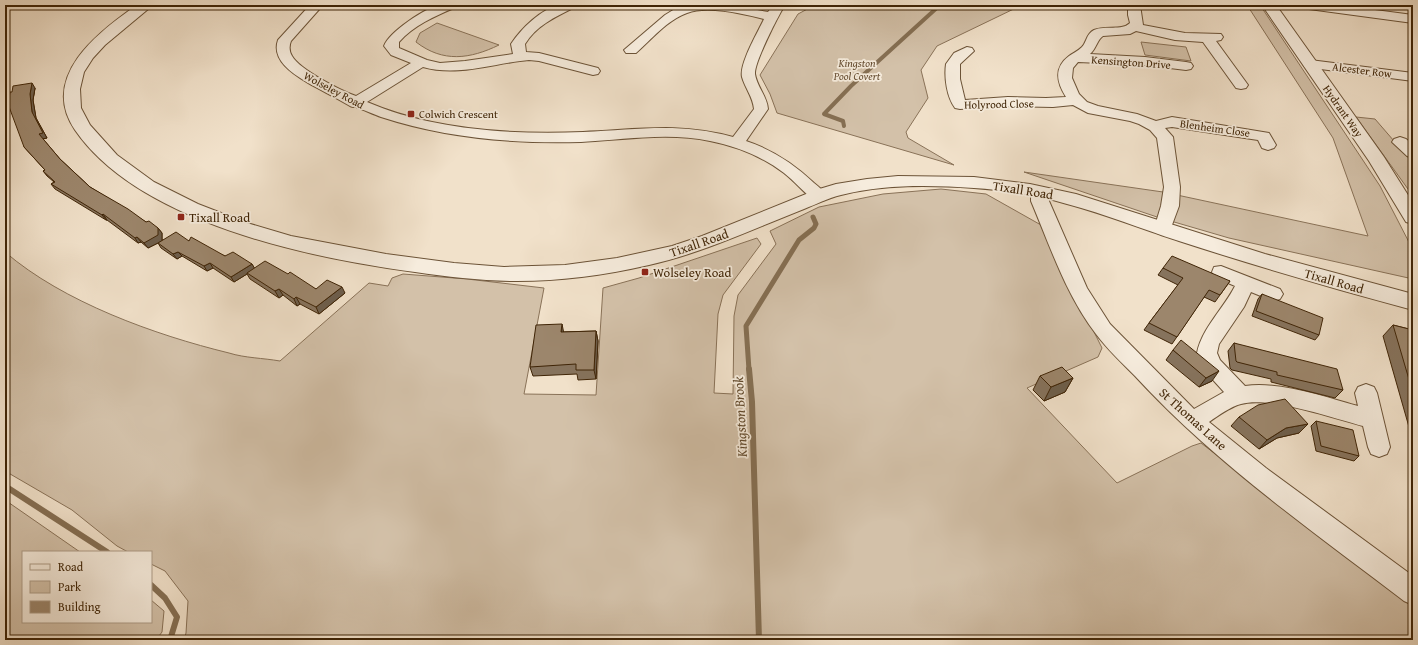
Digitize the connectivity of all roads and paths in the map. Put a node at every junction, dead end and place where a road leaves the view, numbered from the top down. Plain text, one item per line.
1 (146, 5) edge
2 (317, 5) edge
3 (450, 5) edge
4 (569, 5) edge
5 (779, 5) edge
6 (1134, 5) edge
7 (1270, 5) edge
8 (1311, 8) edge
9 (771, 17) junction
10 (1413, 19) edge
11 (1135, 27) junction
12 (631, 50) dead end
13 (968, 51) dead end
14 (520, 57) junction
15 (1076, 58) junction
16 (422, 62) junction
17 (1310, 64) junction
18 (1186, 66) dead end
19 (593, 71) dead end
20 (1413, 77) edge
21 (1241, 85) dead end
22 (1076, 100) junction
23 (355, 103) junction
24 (1156, 126) junction
25 (1400, 142) dead end
26 (736, 143) junction
27 (1268, 145) dead end
28 (1413, 153) edge
29 (1039, 192) junction
30 (819, 196) junction
31 (1413, 218) edge
32 (1163, 229) junction
33 (1221, 272) dead end
34 (1246, 283) junction
35 (1273, 294) dead end
36 (1413, 302) edge
37 (1366, 394) dead end
38 (1241, 395) junction
39 (1372, 419) junction
40 (1192, 421) junction
41 (1379, 447) dead end
42 (1413, 592) edge

1 - 30 street, Tixall Road
2 - 23 street, Wolseley Road
3 - 16 street
4 - 14 street
5 - 9 street
6 - 11 street
7 - 17 street, Hydrant Way
8 - 10 street
9 - 12 street
9 - 26 street
11 - 15 street, Kensington Drive
11 - 21 street
13 - 22 street, Holyrood Close
14 - 16 street
14 - 19 street
15 - 18 street, Kensington Drive
15 - 22 street, Kensington Drive
16 - 23 street
17 - 20 street, Alcester Row
17 - 31 street, Hydrant Way
22 - 24 street
23 - 26 street, Wolseley Road
24 - 27 street, Blenheim Close
24 - 32 street
25 - 28 street
26 - 30 street, Wolseley Road
29 - 30 street, Tixall Road
29 - 32 street, Tixall Road
29 - 40 street, St Thomas Lane
32 - 36 street, Tixall Road
33 - 34 street
34 - 35 street
34 - 38 street
37 - 39 street
38 - 39 street
38 - 40 street
39 - 41 street
40 - 42 street, St Thomas Lane

